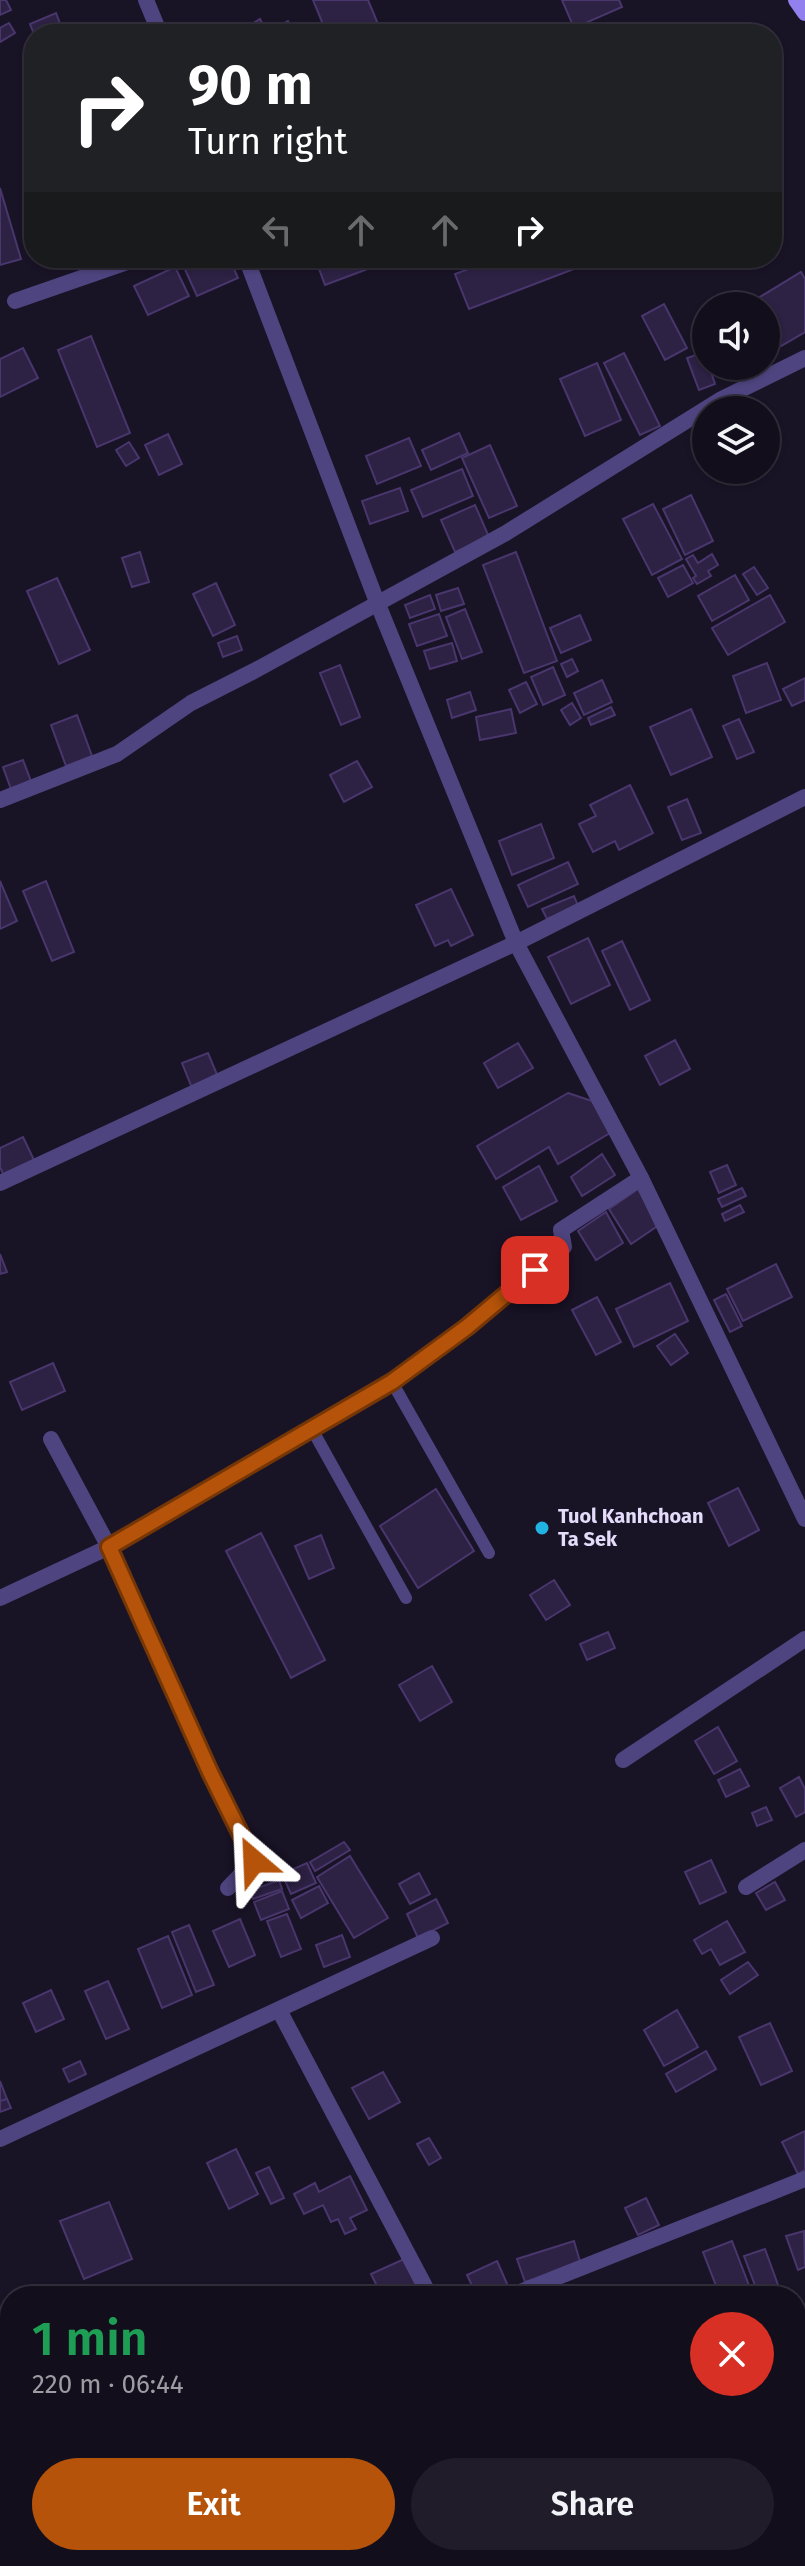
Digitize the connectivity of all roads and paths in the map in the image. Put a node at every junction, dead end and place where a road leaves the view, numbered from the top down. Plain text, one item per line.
1 (146, 0) edge
2 (796, 0) edge
3 (805, 13) edge
4 (156, 24) edge
5 (110, 268) edge
6 (250, 268) edge
7 (15, 301) dead end
8 (805, 358) edge
9 (377, 602) junction
10 (805, 797) edge
11 (0, 800) edge
12 (516, 943) junction
13 (641, 1178) junction
14 (0, 1183) edge
15 (392, 1382) junction
16 (313, 1431) junction
17 (51, 1439) dead end
18 (805, 1519) edge
19 (109, 1547) junction
20 (489, 1553) dead end
21 (0, 1598) edge
22 (406, 1598) dead end
23 (805, 1639) edge
24 (623, 1760) dead end
25 (805, 1850) edge
26 (746, 1887) dead end
27 (228, 1888) dead end
28 (432, 1938) dead end
29 (279, 2010) junction
30 (0, 2139) edge
31 (805, 2179) edge
32 (425, 2286) edge
33 (535, 2286) edge

1 - 4 street
2 - 3 street
5 - 7 street
6 - 9 street
8 - 9 street
9 - 11 street
9 - 12 street
10 - 12 street
12 - 13 street
12 - 14 street
13 - 15 street
13 - 18 street
15 - 16 street
15 - 20 lane
16 - 19 street
16 - 22 lane
17 - 19 street
19 - 21 street
19 - 27 street
23 - 24 street
25 - 26 street
28 - 29 street
29 - 30 street
29 - 32 street
31 - 33 street

